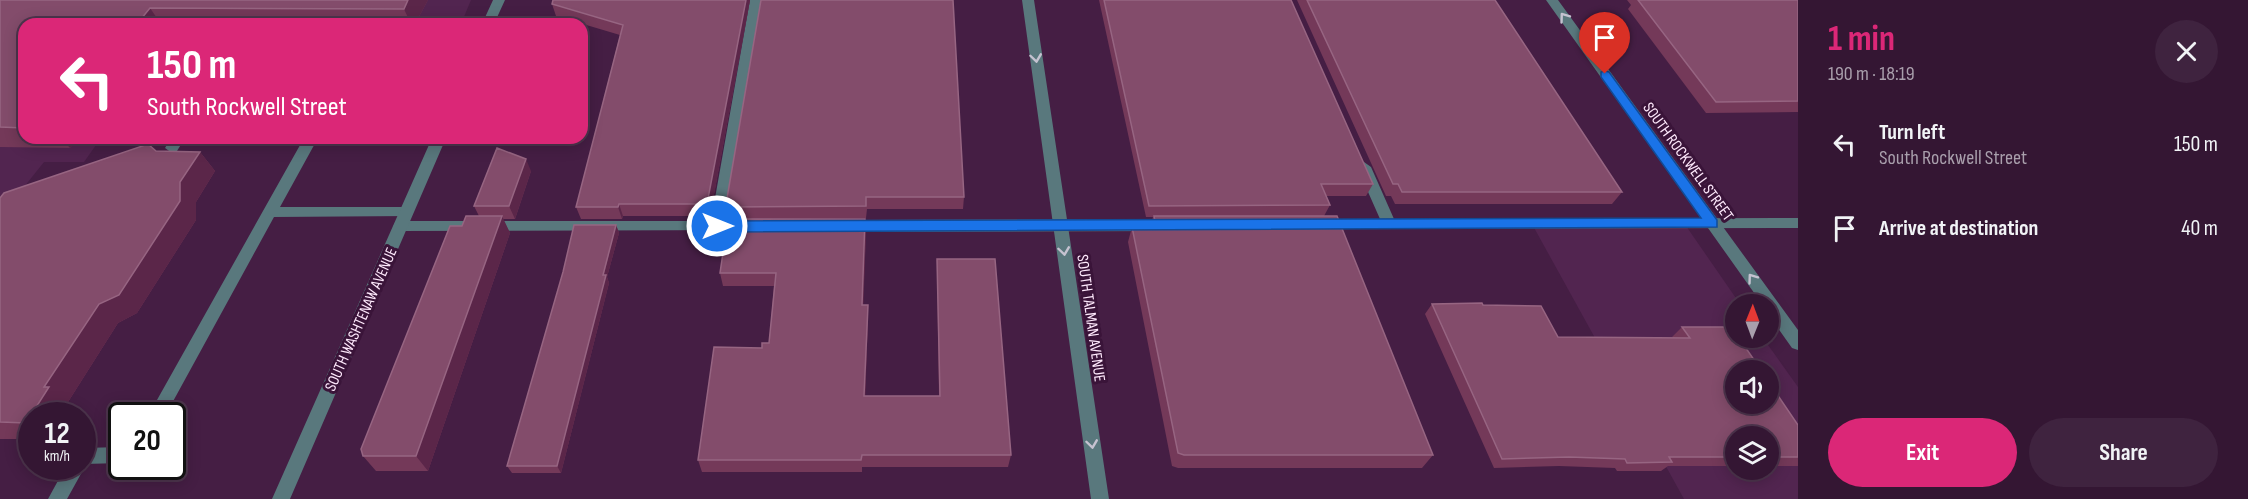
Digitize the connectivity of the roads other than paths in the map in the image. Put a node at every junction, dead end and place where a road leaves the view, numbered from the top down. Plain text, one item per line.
1 (499, 0) edge
2 (756, 0) edge
3 (1028, 0) edge
4 (1552, 0) edge
5 (491, 18) edge
6 (308, 144) edge
7 (436, 144) edge
8 (1356, 150) edge
9 (270, 212) junction
10 (403, 220) junction
11 (1712, 223) junction
12 (1798, 223) edge
13 (1389, 224) junction
14 (1182, 225) edge
15 (1309, 225) edge
16 (717, 226) junction
17 (764, 226) edge
18 (834, 226) edge
19 (1060, 226) junction
20 (1798, 343) edge
21 (164, 402) edge
22 (68, 480) edge
23 (57, 499) edge
24 (281, 499) edge
25 (1100, 499) edge

1 - 5 street
2 - 16 street
3 -> 19 street, SOUTH TALMAN AVENUE
11 -> 4 street, SOUTH ROCKWELL STREET
6 - 9 street
7 - 10 street, SOUTH WASHTENAW AVENUE
8 - 13 street
9 - 10 street
9 - 21 street
10 - 16 street
10 - 24 street, SOUTH WASHTENAW AVENUE
11 - 12 street
11 - 13 street
20 -> 11 street, SOUTH ROCKWELL STREET
13 - 15 street
14 - 19 street
16 - 17 street
18 - 19 street
19 -> 25 street, SOUTH TALMAN AVENUE
22 - 23 street

